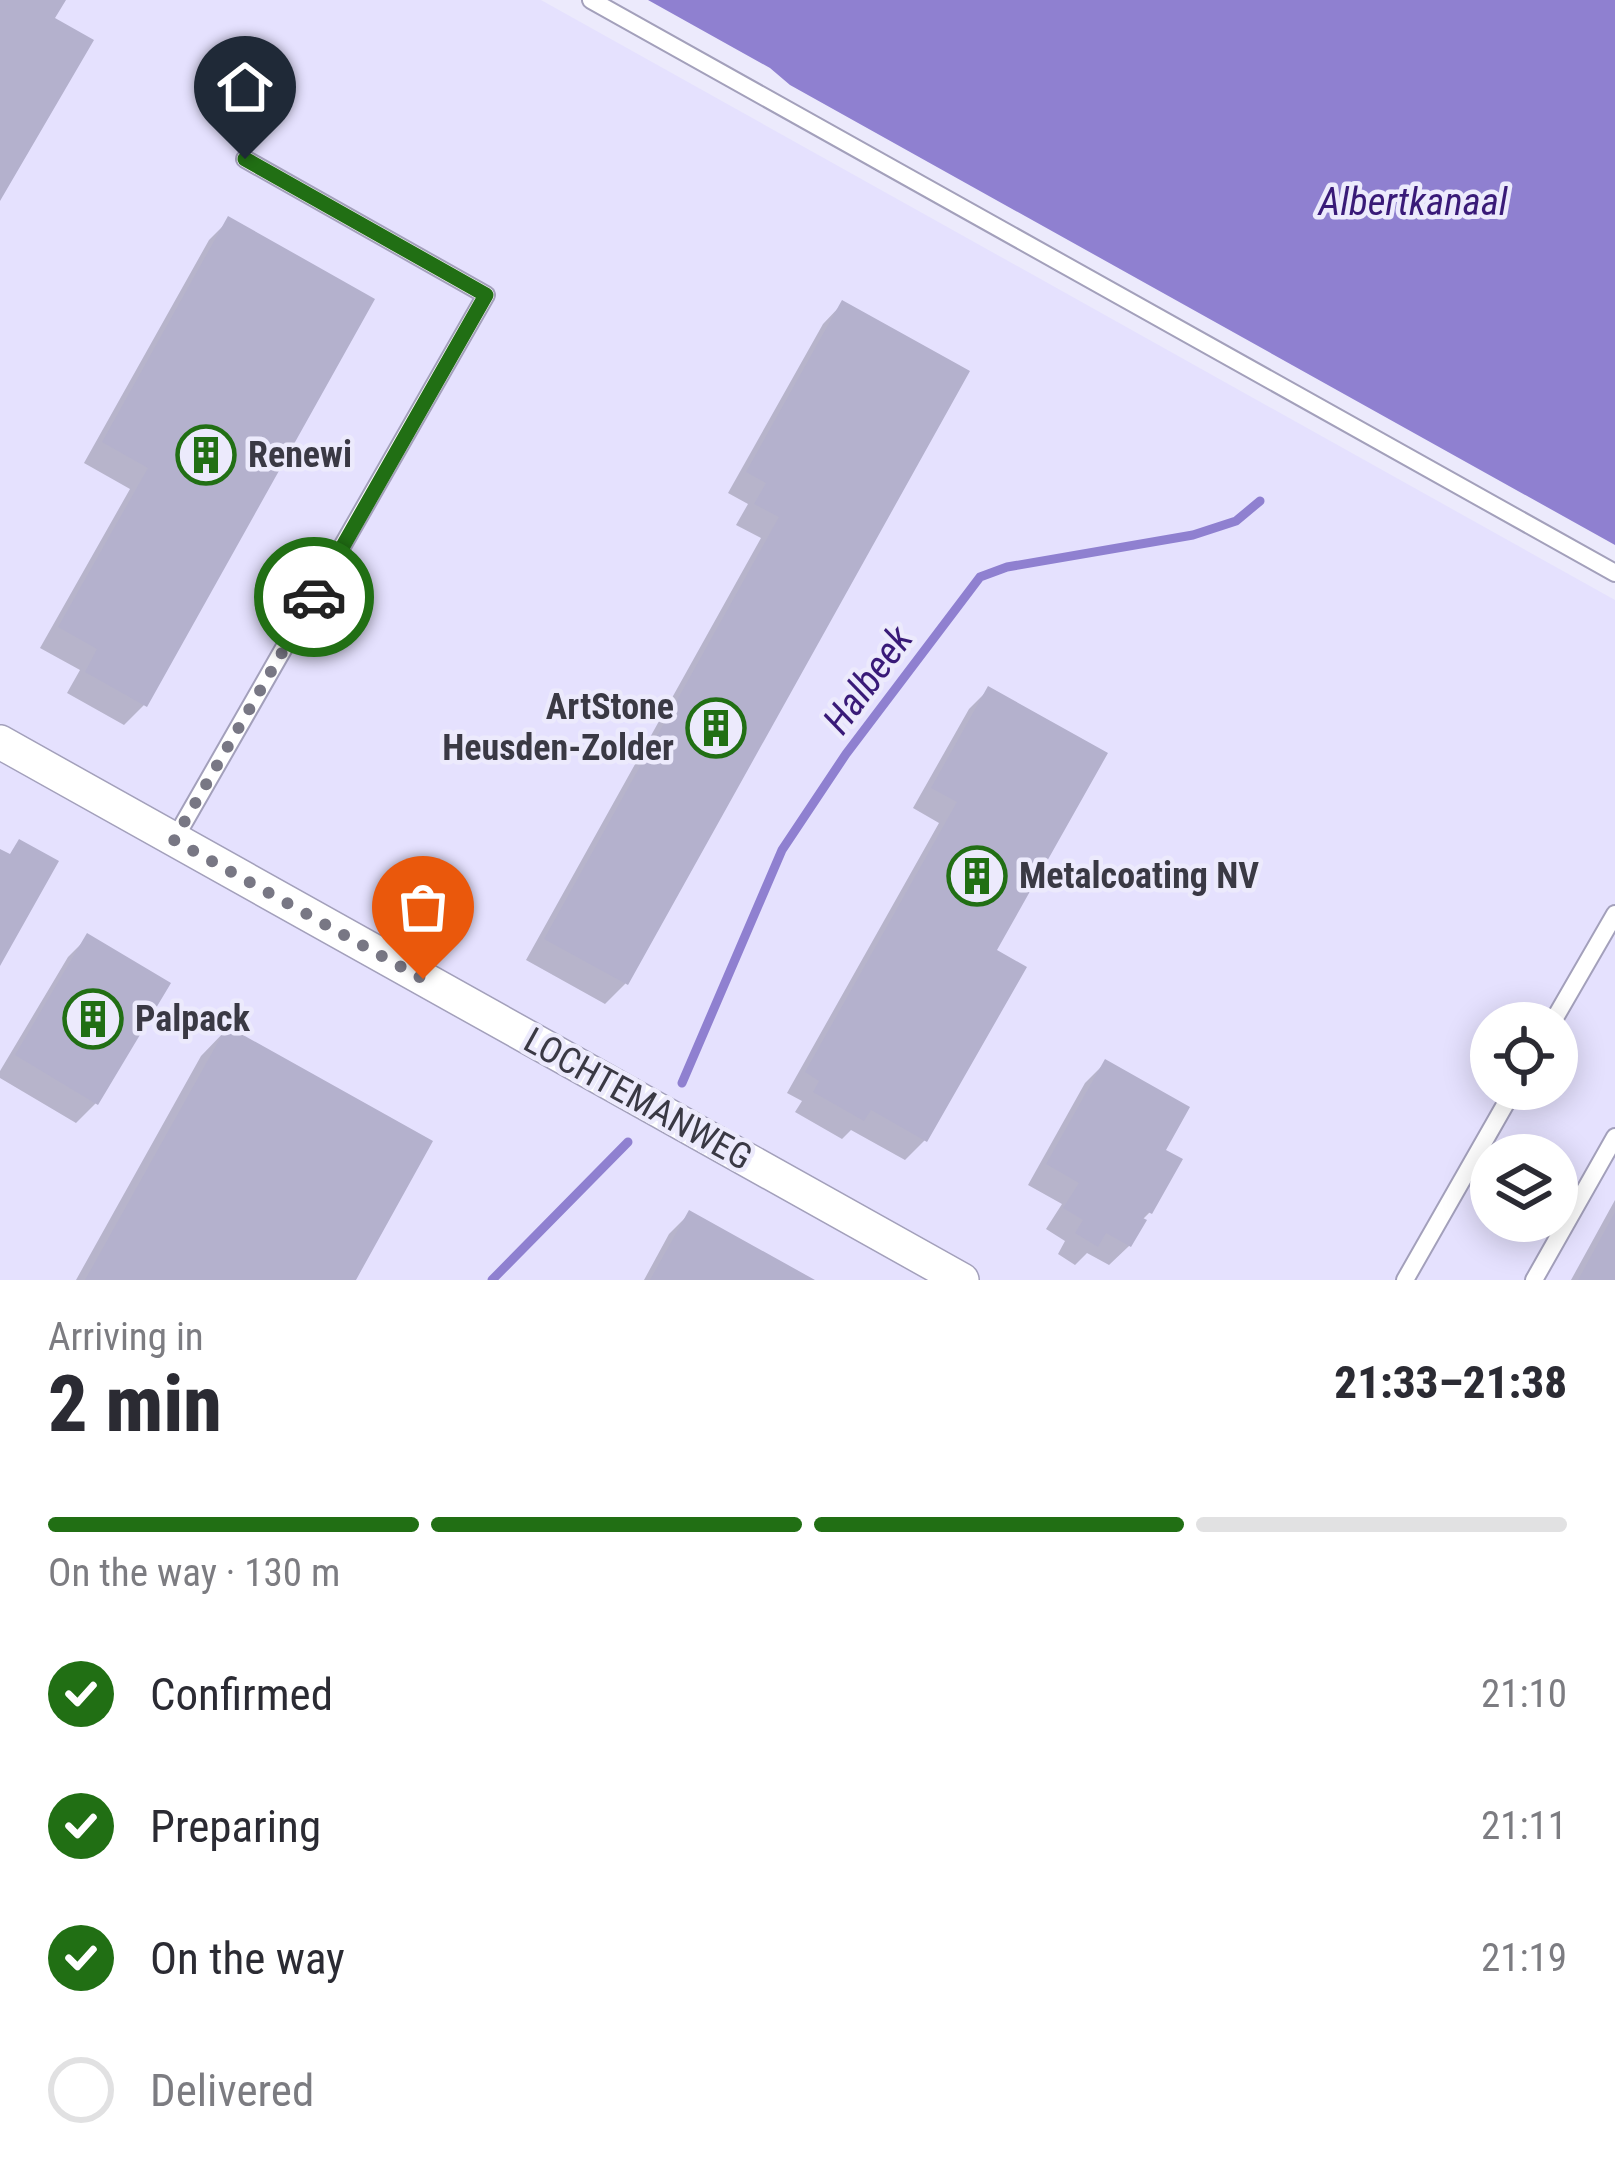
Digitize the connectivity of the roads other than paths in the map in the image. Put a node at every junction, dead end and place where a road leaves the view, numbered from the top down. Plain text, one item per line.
1 (591, 0) edge
2 (245, 159) dead end
3 (1615, 573) edge
4 (0, 742) edge
5 (174, 840) junction
6 (1615, 914) edge
7 (1564, 1002) edge
8 (1502, 1110) edge
9 (1615, 1137) edge
10 (962, 1280) edge
11 (1405, 1280) edge
12 (1534, 1280) edge

1 - 3 lane
2 - 5 lane
4 - 5 street, LOCHTEMANWEG
5 - 10 street, LOCHTEMANWEG
6 - 7 lane
8 - 11 lane
9 - 12 lane

